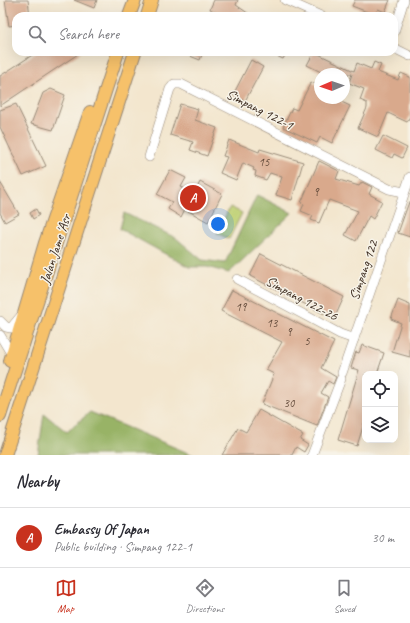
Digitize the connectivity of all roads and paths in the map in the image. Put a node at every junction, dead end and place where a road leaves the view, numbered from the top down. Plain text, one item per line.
1 (135, 0) edge
2 (152, 0) edge
3 (285, 0) edge
4 (404, 0) edge
5 (131, 12) edge
6 (148, 12) edge
7 (312, 12) edge
8 (398, 19) edge
9 (398, 50) edge
10 (115, 56) edge
11 (116, 56) edge
12 (134, 56) edge
13 (410, 56) edge
14 (149, 157) dead end
15 (410, 177) edge
16 (404, 192) junction
17 (237, 279) dead end
18 (24, 311) junction
19 (0, 320) edge
20 (0, 335) edge
21 (42, 339) junction
22 (354, 339) junction
23 (12, 355) junction
24 (1, 412) edge
25 (16, 420) junction
26 (5, 455) edge
27 (13, 455) edge
28 (312, 455) edge

1 - 5 main road
2 - 6 main road
3 - 7 street
4 - 8 street
9 - 13 street
10 - 18 main road
11 - 24 main road, Jalan Jame 'Asr
12 - 21 main road, Jalan Jame 'Asr
14 - 16 street, Simpang 122-1
15 - 16 street, Simpang 122
16 - 22 street, Simpang 122
17 - 22 street, Simpang 122-26
18 - 19 street
18 - 23 main road
20 - 23 street
21 - 24 main road
21 - 25 main road, Jalan Jame 'Asr
22 - 28 street, Simpang 122
23 - 24 main road
25 - 26 main road, Jalan Jame 'Asr
25 - 27 main road

